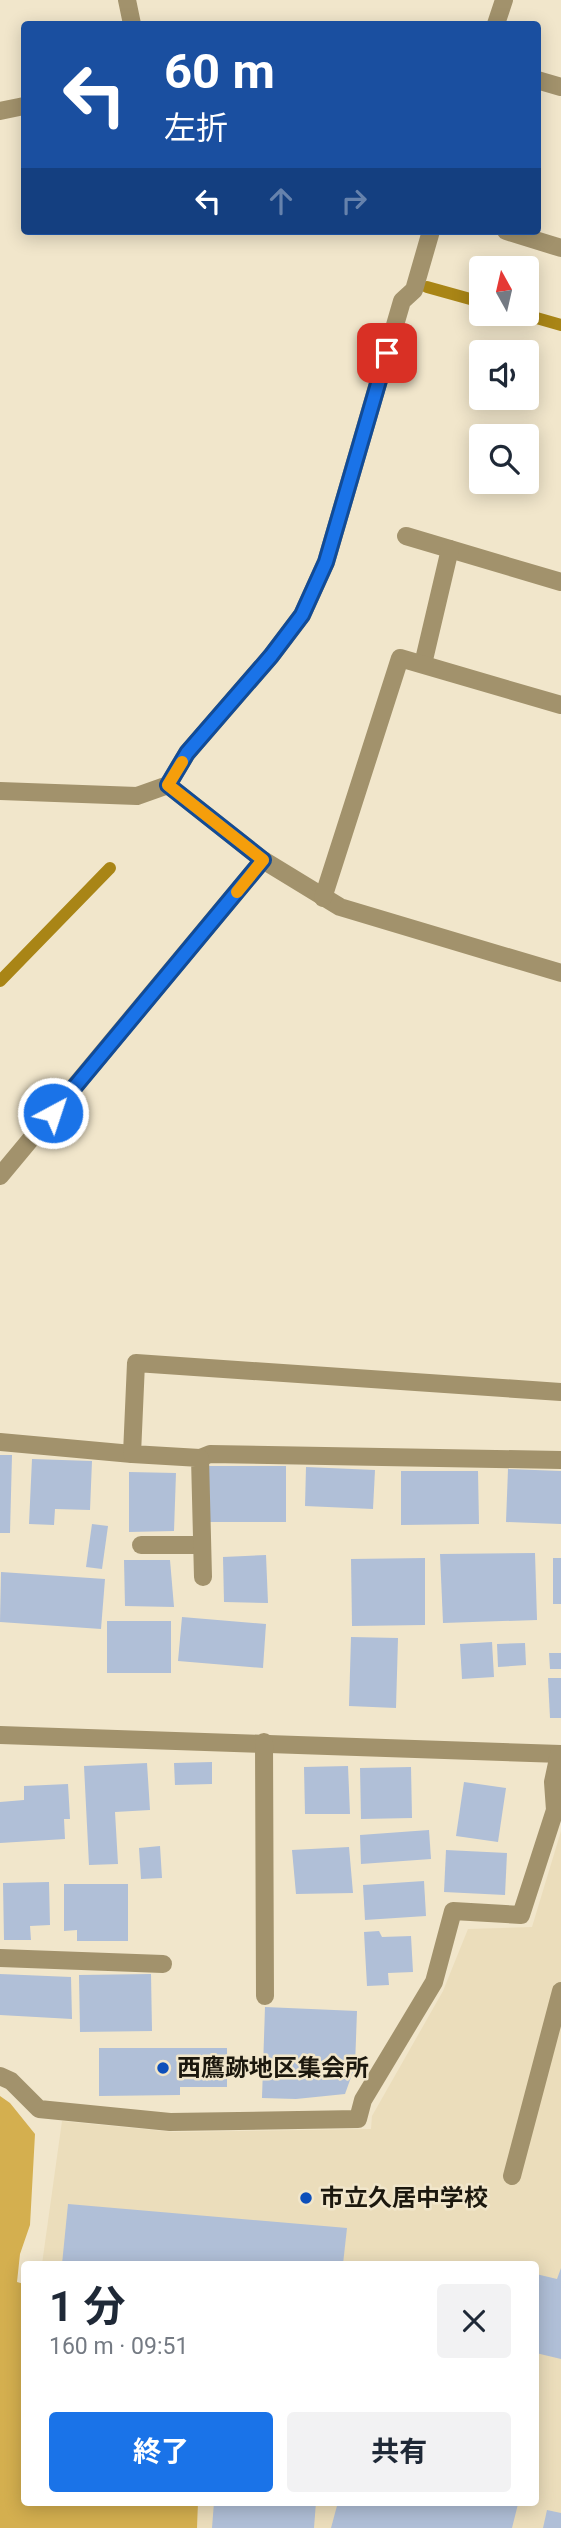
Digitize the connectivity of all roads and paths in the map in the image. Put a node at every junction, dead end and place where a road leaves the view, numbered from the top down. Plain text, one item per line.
1 (127, 0) edge
2 (503, 0) edge
3 (131, 21) edge
4 (497, 21) edge
5 (541, 81) edge
6 (561, 87) edge
7 (21, 107) edge
8 (0, 111) edge
9 (430, 235) edge
10 (520, 235) edge
11 (561, 247) edge
12 (406, 536) dead end
13 (450, 549) junction
14 (561, 582) edge
15 (423, 664) junction
16 (561, 705) edge
17 (168, 785) junction
18 (0, 790) edge
19 (263, 860) junction
20 (323, 898) junction
21 (561, 973) edge
22 (0, 1176) edge
23 (561, 1392) edge
24 (0, 1442) edge
25 (132, 1454) junction
26 (200, 1458) junction
27 (561, 1461) edge
28 (141, 1545) dead end
29 (202, 1545) junction
30 (203, 1577) dead end
31 (0, 1735) edge
32 (264, 1742) junction
33 (560, 1754) edge
34 (0, 1958) edge
35 (163, 1964) dead end
36 (561, 1991) edge
37 (265, 1996) dead end
38 (0, 2076) edge
39 (512, 2176) dead end

1 - 3 street
2 - 4 street
5 - 6 street
7 - 8 street
9 - 17 street
10 - 11 street
12 - 13 street
13 - 14 street
13 - 15 street
15 - 16 street
15 - 20 street
17 - 18 street
17 - 19 street
19 - 20 street
19 - 22 street
20 - 21 street
23 - 25 street
24 - 25 street
25 - 26 street
26 - 27 street
26 - 29 street
28 - 29 street
29 - 30 street
31 - 32 street
32 - 33 street
32 - 37 street
33 - 38 street
34 - 35 street
36 - 39 street

